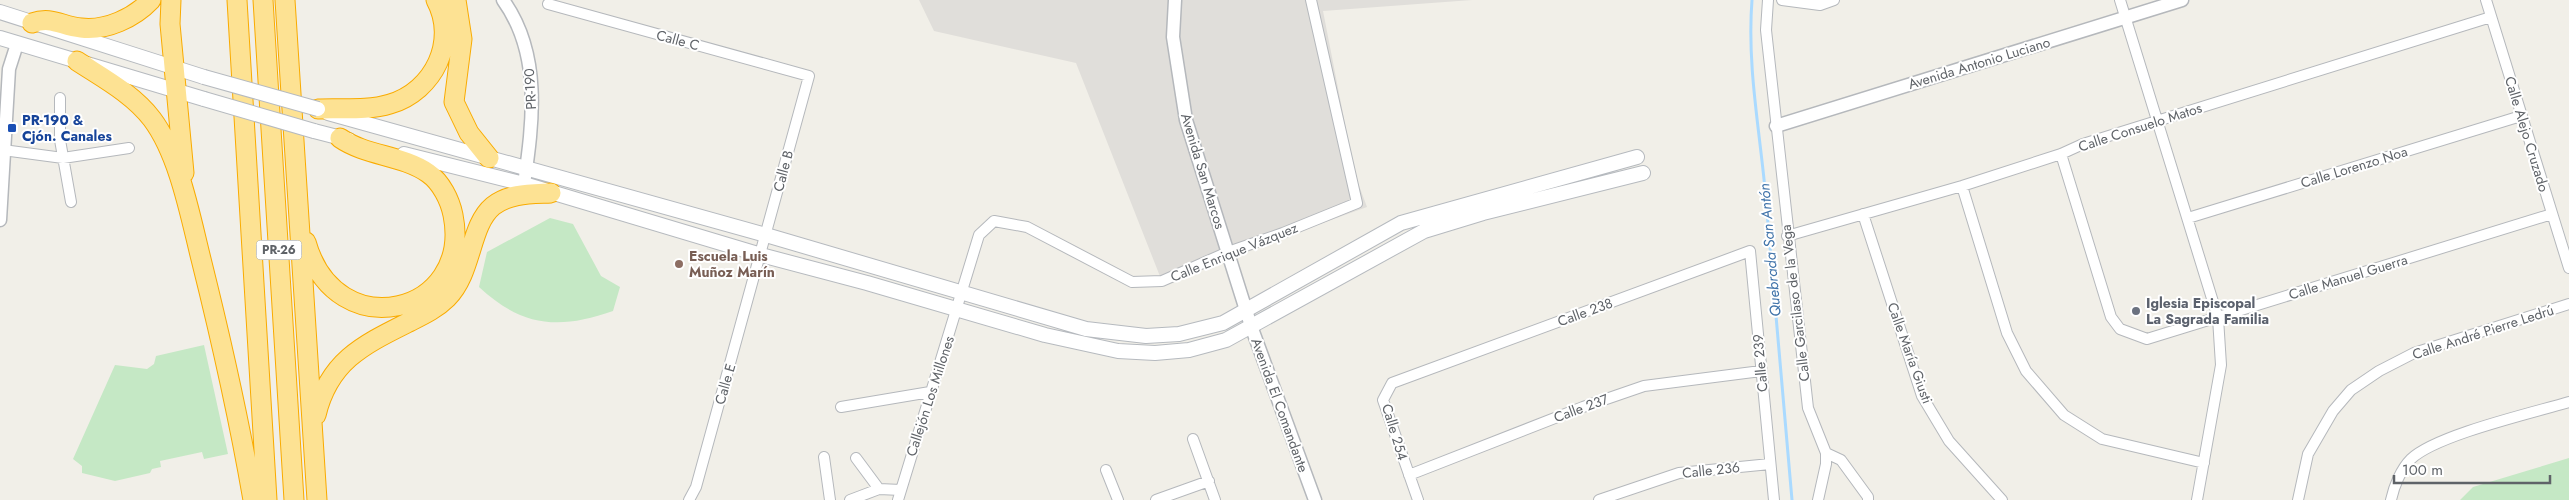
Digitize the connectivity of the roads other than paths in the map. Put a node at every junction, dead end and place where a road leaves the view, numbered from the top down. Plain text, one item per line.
1 (151, 0) edge
2 (171, 0) edge
3 (237, 0) edge
4 (264, 0) edge
5 (285, 0) edge
6 (300, 0) edge
7 (436, 0) edge
8 (456, 0) edge
9 (503, 0) edge
10 (1174, 0) edge
11 (1311, 0) edge
12 (1768, 0) edge
13 (1782, 0) edge
14 (1834, 0) edge
15 (2120, 0) edge
16 (2182, 0) edge
17 (2486, 0) edge
18 (548, 4) dead end
19 (0, 12) edge
20 (2126, 17) junction
21 (2491, 18) junction
22 (32, 23) junction
23 (0, 38) edge
24 (288, 42) junction
25 (17, 44) junction
26 (77, 61) junction
27 (174, 67) junction
28 (809, 76) joint
29 (176, 92) junction
30 (60, 98) dead end
31 (318, 110) junction
32 (2521, 116) junction
33 (2157, 121) junction
34 (1776, 126) junction
35 (2, 134) edge
36 (340, 138) junction
37 (129, 148) dead end
38 (3, 150) junction
39 (2061, 154) junction
40 (1637, 157) joint
41 (63, 158) junction
42 (489, 158) junction
43 (526, 168) junction
44 (1643, 173) joint
45 (524, 184) junction
46 (1962, 186) junction
47 (551, 193) junction
48 (71, 202) dead end
49 (187, 205) junction
50 (298, 209) junction
51 (1863, 214) junction
52 (2552, 214) junction
53 (2188, 218) junction
54 (0, 220) edge
55 (766, 236) junction
56 (1788, 236) junction
57 (1228, 252) junction
58 (759, 260) junction
59 (1751, 261) joint
60 (2569, 268) edge
61 (961, 292) junction
62 (2569, 304) edge
63 (1246, 309) junction
64 (958, 310) junction
65 (2218, 318) junction
66 (1251, 326) junction
67 (1761, 371) junction
68 (1412, 377) joint
69 (930, 392) junction
70 (2569, 402) edge
71 (841, 407) dead end
72 (313, 428) junction
73 (1193, 439) dead end
74 (1826, 453) junction
75 (824, 457) dead end
76 (856, 458) dead end
77 (2204, 463) junction
78 (1770, 464) junction
79 (1106, 470) dead end
80 (1409, 475) junction
81 (1209, 481) junction
82 (879, 489) junction
83 (899, 495) edge
84 (1774, 496) edge
85 (1611, 498) edge
86 (1999, 499) edge
87 (254, 500) edge
88 (267, 500) edge
89 (294, 500) edge
90 (317, 500) edge
91 (689, 500) edge
92 (830, 500) edge
93 (850, 500) edge
94 (1118, 500) edge
95 (1156, 500) edge
96 (1215, 500) edge
97 (1315, 500) edge
98 (1418, 500) edge
99 (1599, 500) edge
100 (1818, 500) edge
101 (1868, 500) edge
102 (2197, 500) edge
103 (2298, 500) edge
104 (2391, 500) edge

1 - 22 highway
2 - 27 highway
3 - 88 highway, PR-26
4 - 89 highway, PR-26
5 - 24 highway
6 - 24 highway
7 - 31 highway
8 - 42 highway
9 - 43 street, PR-190 / PR-190
10 - 57 street, Avenida San Marcos
11 - 57 street, Calle Enrique Vázquez
12 - 34 street, Calle Garcilaso de la Vega
13 - 14 street
15 - 20 street
16 - 20 street, Avenida Antonio Luciano
17 - 21 street, Calle Alejo Cruzado
18 - 28 street, Calle C
19 - 22 main road
20 - 33 street
20 - 34 street, Avenida Antonio Luciano
21 - 32 street, Calle Alejo Cruzado
21 - 33 street, Calle Consuelo Matos
22 - 27 main road
23 - 25 main road
24 - 50 highway
25 - 26 main road
25 - 35 street
26 - 29 main road
26 - 49 highway
27 - 29 highway
27 - 31 main road, bridge
28 - 55 street, Calle B
29 - 36 main road, bridge
29 - 49 highway
30 - 41 street
31 - 42 main road
32 - 52 street, Calle Alejo Cruzado
32 - 53 street, Calle Lorenzo Noa
33 - 39 street, Calle Consuelo Matos
33 - 53 street
34 - 56 street, Calle Garcilaso de la Vega
35 - 38 street
36 - 45 main road
36 - 50 highway
37 - 41 street
38 - 41 street
38 - 54 street
39 - 46 street, Calle Consuelo Matos
39 - 65 street, Calle Manuel Guerra
40 - 44 street
40 - 63 main road
41 - 48 street
42 - 43 main road
43 - 45 street, PR-190 / PR-190
43 - 55 main road
44 - 66 main road
45 - 47 main road
46 - 51 street, Calle Consuelo Matos
46 - 77 street
47 - 58 main road
47 - 72 highway
49 - 87 highway
50 - 72 highway
51 - 56 street, Calle Consuelo Matos
51 - 86 street, Calle María Giusti
52 - 60 street, Calle Alejo Cruzado
52 - 65 street, Calle Manuel Guerra
53 - 65 street
55 - 58 street, Calle B
55 - 61 main road
56 - 74 street, Calle Garcilaso de la Vega
57 - 61 street, Calle Enrique Vázquez
57 - 63 street, Avenida San Marcos
58 - 64 main road
58 - 91 street, Calle E
59 - 67 street, Calle 239
59 - 68 street, Calle 238
61 - 63 main road
61 - 64 street, Callejón Los Millones
62 - 103 street, Calle André Pierre Ledrú
63 - 66 street, Avenida El Comandante
64 - 66 main road
64 - 69 street, Callejón Los Millones
65 - 77 street
66 - 97 street, Avenida El Comandante
67 - 78 street, Calle 239
67 - 80 street, Calle 237
68 - 80 street, Calle 254
69 - 71 street
69 - 83 street, Callejón Los Millones
70 - 104 street
72 - 90 highway
73 - 81 street
74 - 100 street, Calle Garcilaso de la Vega
74 - 101 street
75 - 92 street
76 - 82 street
77 - 102 street
78 - 84 street
78 - 85 street, Calle 236
79 - 94 street
80 - 98 street, Calle 254
81 - 95 street
81 - 96 street
82 - 83 street
82 - 93 street
85 - 99 street, Calle 236

